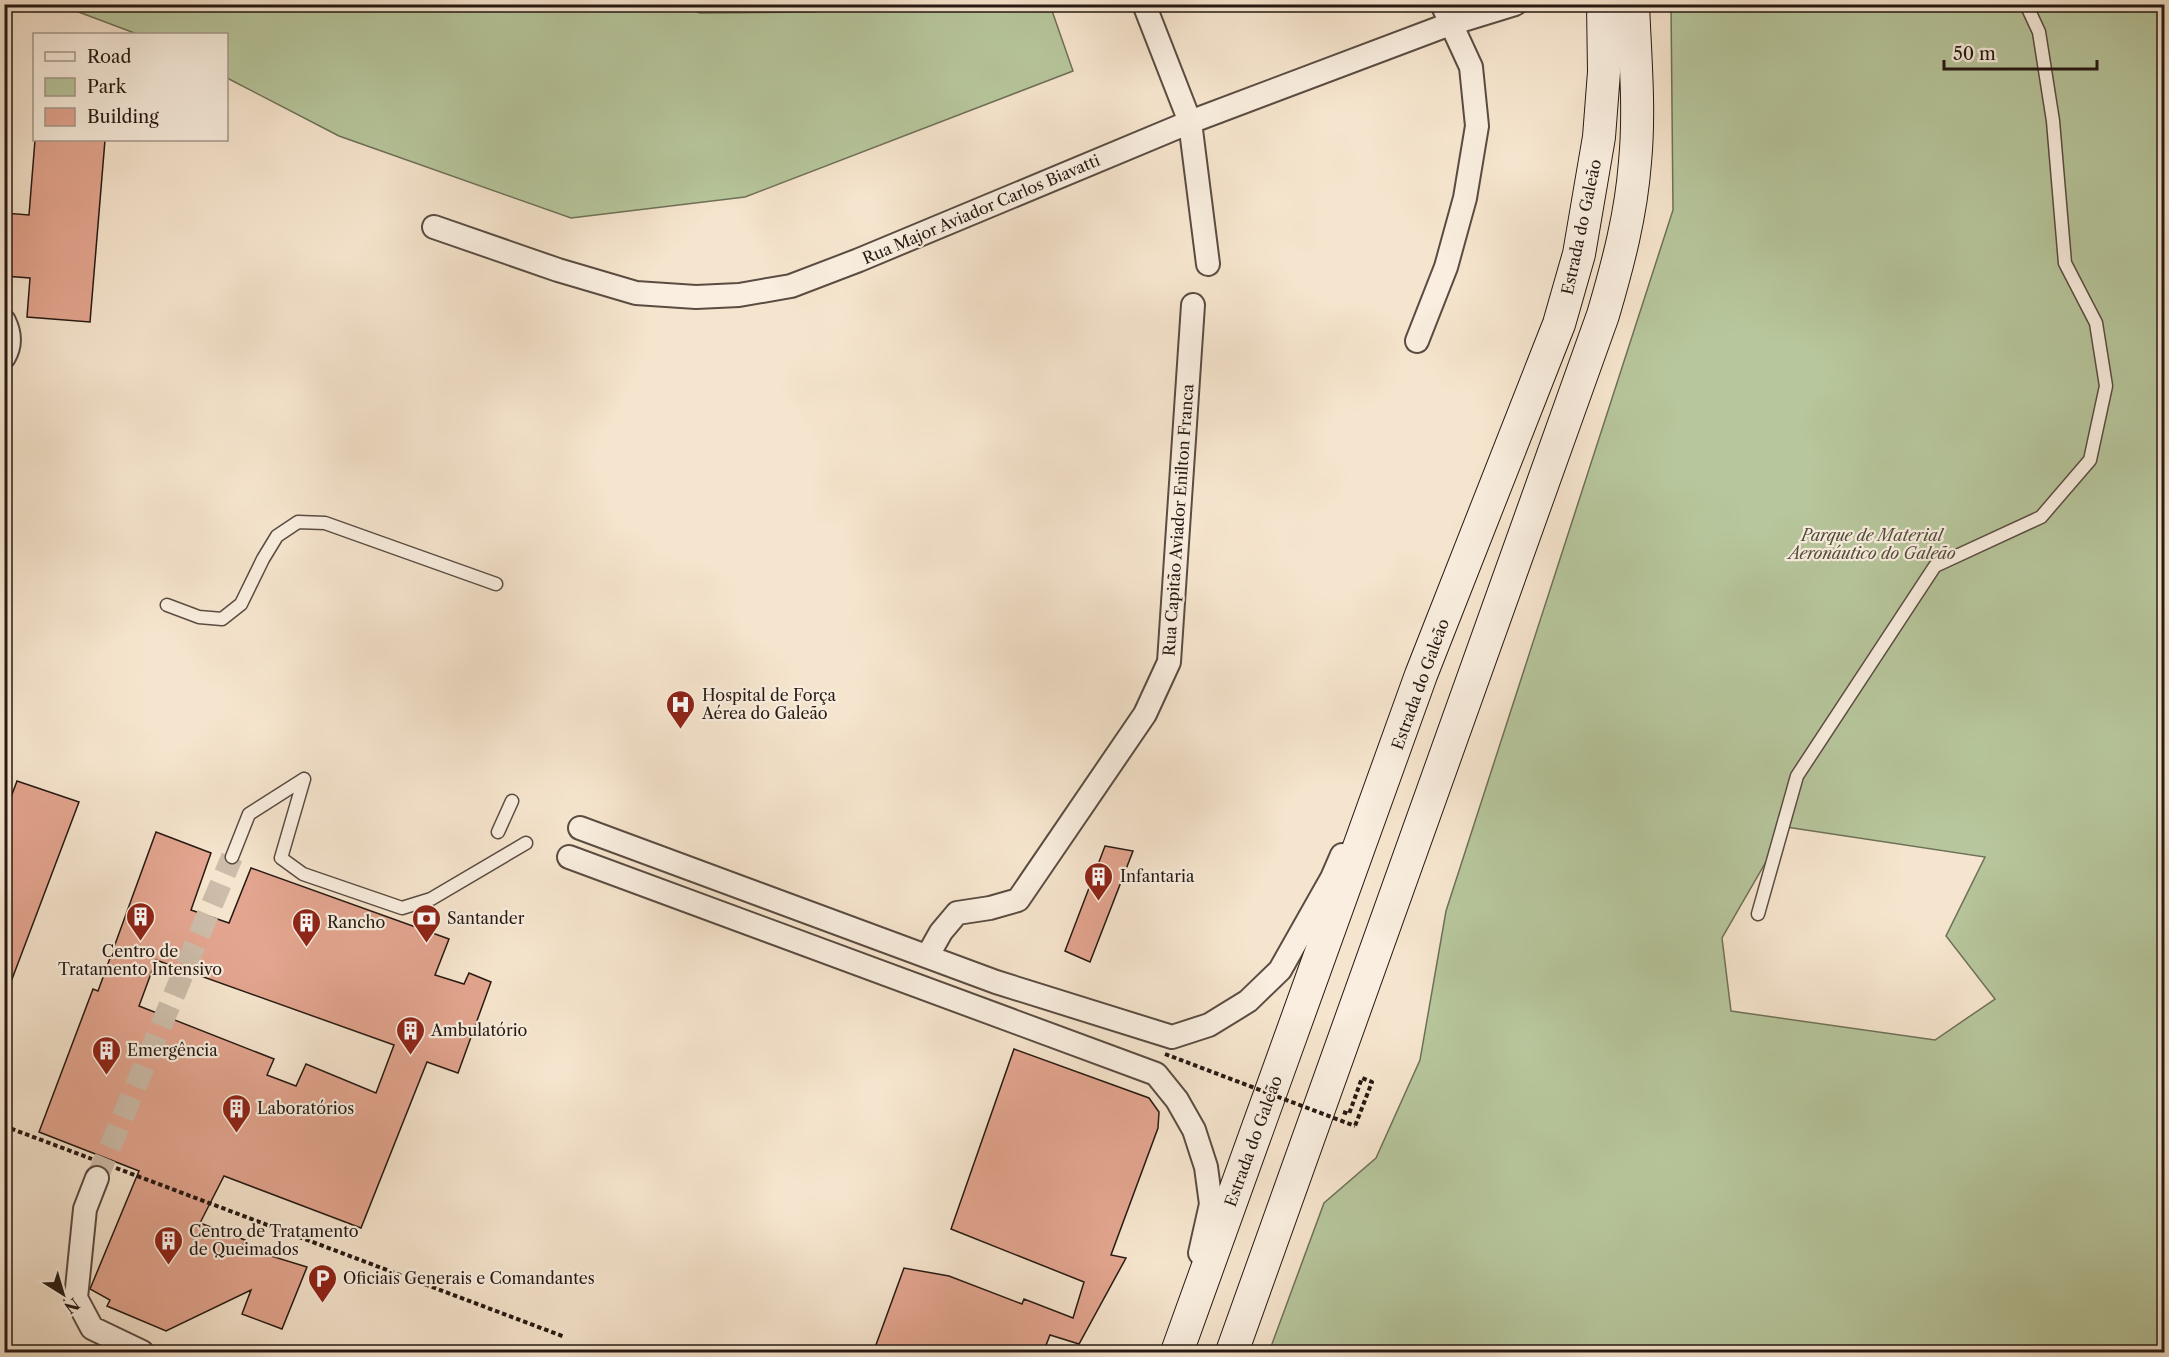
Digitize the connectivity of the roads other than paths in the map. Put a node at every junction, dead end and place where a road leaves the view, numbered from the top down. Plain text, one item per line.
1 (1144, 4) edge
2 (1515, 4) edge
3 (1603, 4) edge
4 (1633, 4) edge
5 (2026, 4) edge
6 (2037, 4) edge
7 (1446, 14) edge
8 (2039, 32) junction
9 (1190, 122) junction
10 (434, 227) dead end
11 (1208, 264) dead end
12 (1192, 305) dead end
13 (4, 321) edge
14 (1418, 340) dead end
15 (4, 357) edge
16 (495, 584) dead end
17 (167, 605) dead end
18 (1421, 675) junction
19 (512, 801) dead end
20 (580, 828) dead end
21 (498, 832) dead end
22 (526, 843) dead end
23 (231, 857) tunnel mouth
24 (569, 857) dead end
25 (1758, 914) dead end
26 (928, 955) junction
27 (99, 1167) tunnel mouth
28 (1181, 1340) edge
29 (142, 1353) edge
30 (1232, 1353) edge

1 - 9 street
2 - 7 street, Rua Major Aviador Carlos Biavatti
3 - 18 main road, Estrada do Galeão
4 - 30 main road
5 - 8 lane
6 - 8 lane
7 - 9 street, Rua Major Aviador Carlos Biavatti
7 - 14 street
8 - 25 lane
9 - 10 street, Rua Major Aviador Carlos Biavatti
9 - 11 street
12 - 26 street, Rua Capitão Aviador Enilton Franca
13 - 15 street
16 - 17 lane
18 - 26 street
18 - 28 main road, Estrada do Galeão
19 - 21 lane
20 - 26 street
22 - 23 lane
24 - 28 street
27 - 29 street

